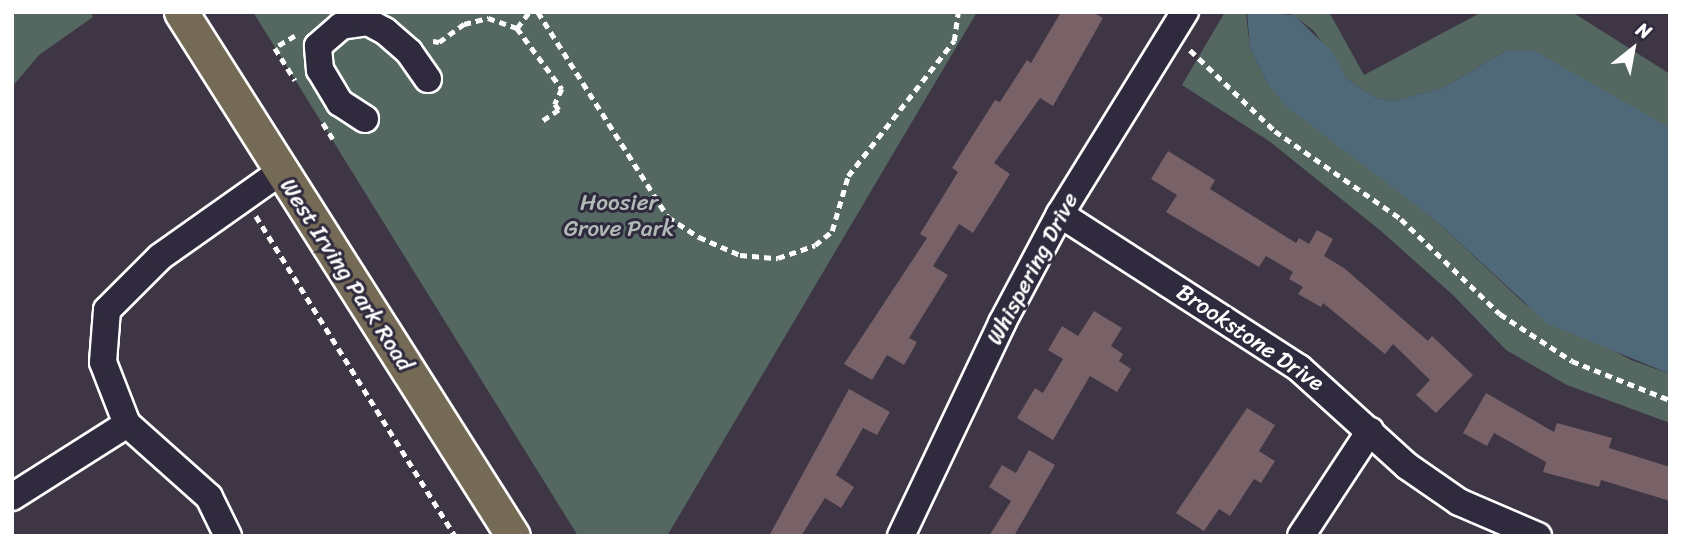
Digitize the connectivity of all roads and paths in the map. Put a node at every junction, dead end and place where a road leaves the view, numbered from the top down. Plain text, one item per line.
1 (181, 12) edge
2 (529, 12) edge
3 (538, 12) edge
4 (958, 12) edge
5 (1185, 12) edge
6 (517, 28) junction
7 (421, 38) dead end
8 (1168, 38) junction
9 (428, 79) dead end
10 (365, 119) dead end
11 (540, 123) dead end
12 (280, 172) junction
13 (245, 197) junction
14 (1060, 214) junction
15 (1670, 400) edge
16 (127, 424) junction
17 (1370, 431) junction
18 (12, 497) edge
19 (228, 536) edge
20 (455, 536) edge
21 (513, 536) edge
22 (901, 536) edge
23 (1301, 536) edge
24 (1538, 536) edge

1 - 12 main road, West Irving Park Road
2 - 6 path
3 - 4 path
5 - 8 street, Whispering Drive
6 - 7 path
6 - 11 path
8 - 14 street, Whispering Drive
8 - 15 path
9 - 10 street
12 - 13 street
12 - 21 main road, West Irving Park Road
13 - 16 street
13 - 20 path
14 - 17 street, Brookstone Drive
14 - 22 street, Whispering Drive
16 - 18 street
16 - 19 street
17 - 23 street
17 - 24 street, Brookstone Drive

